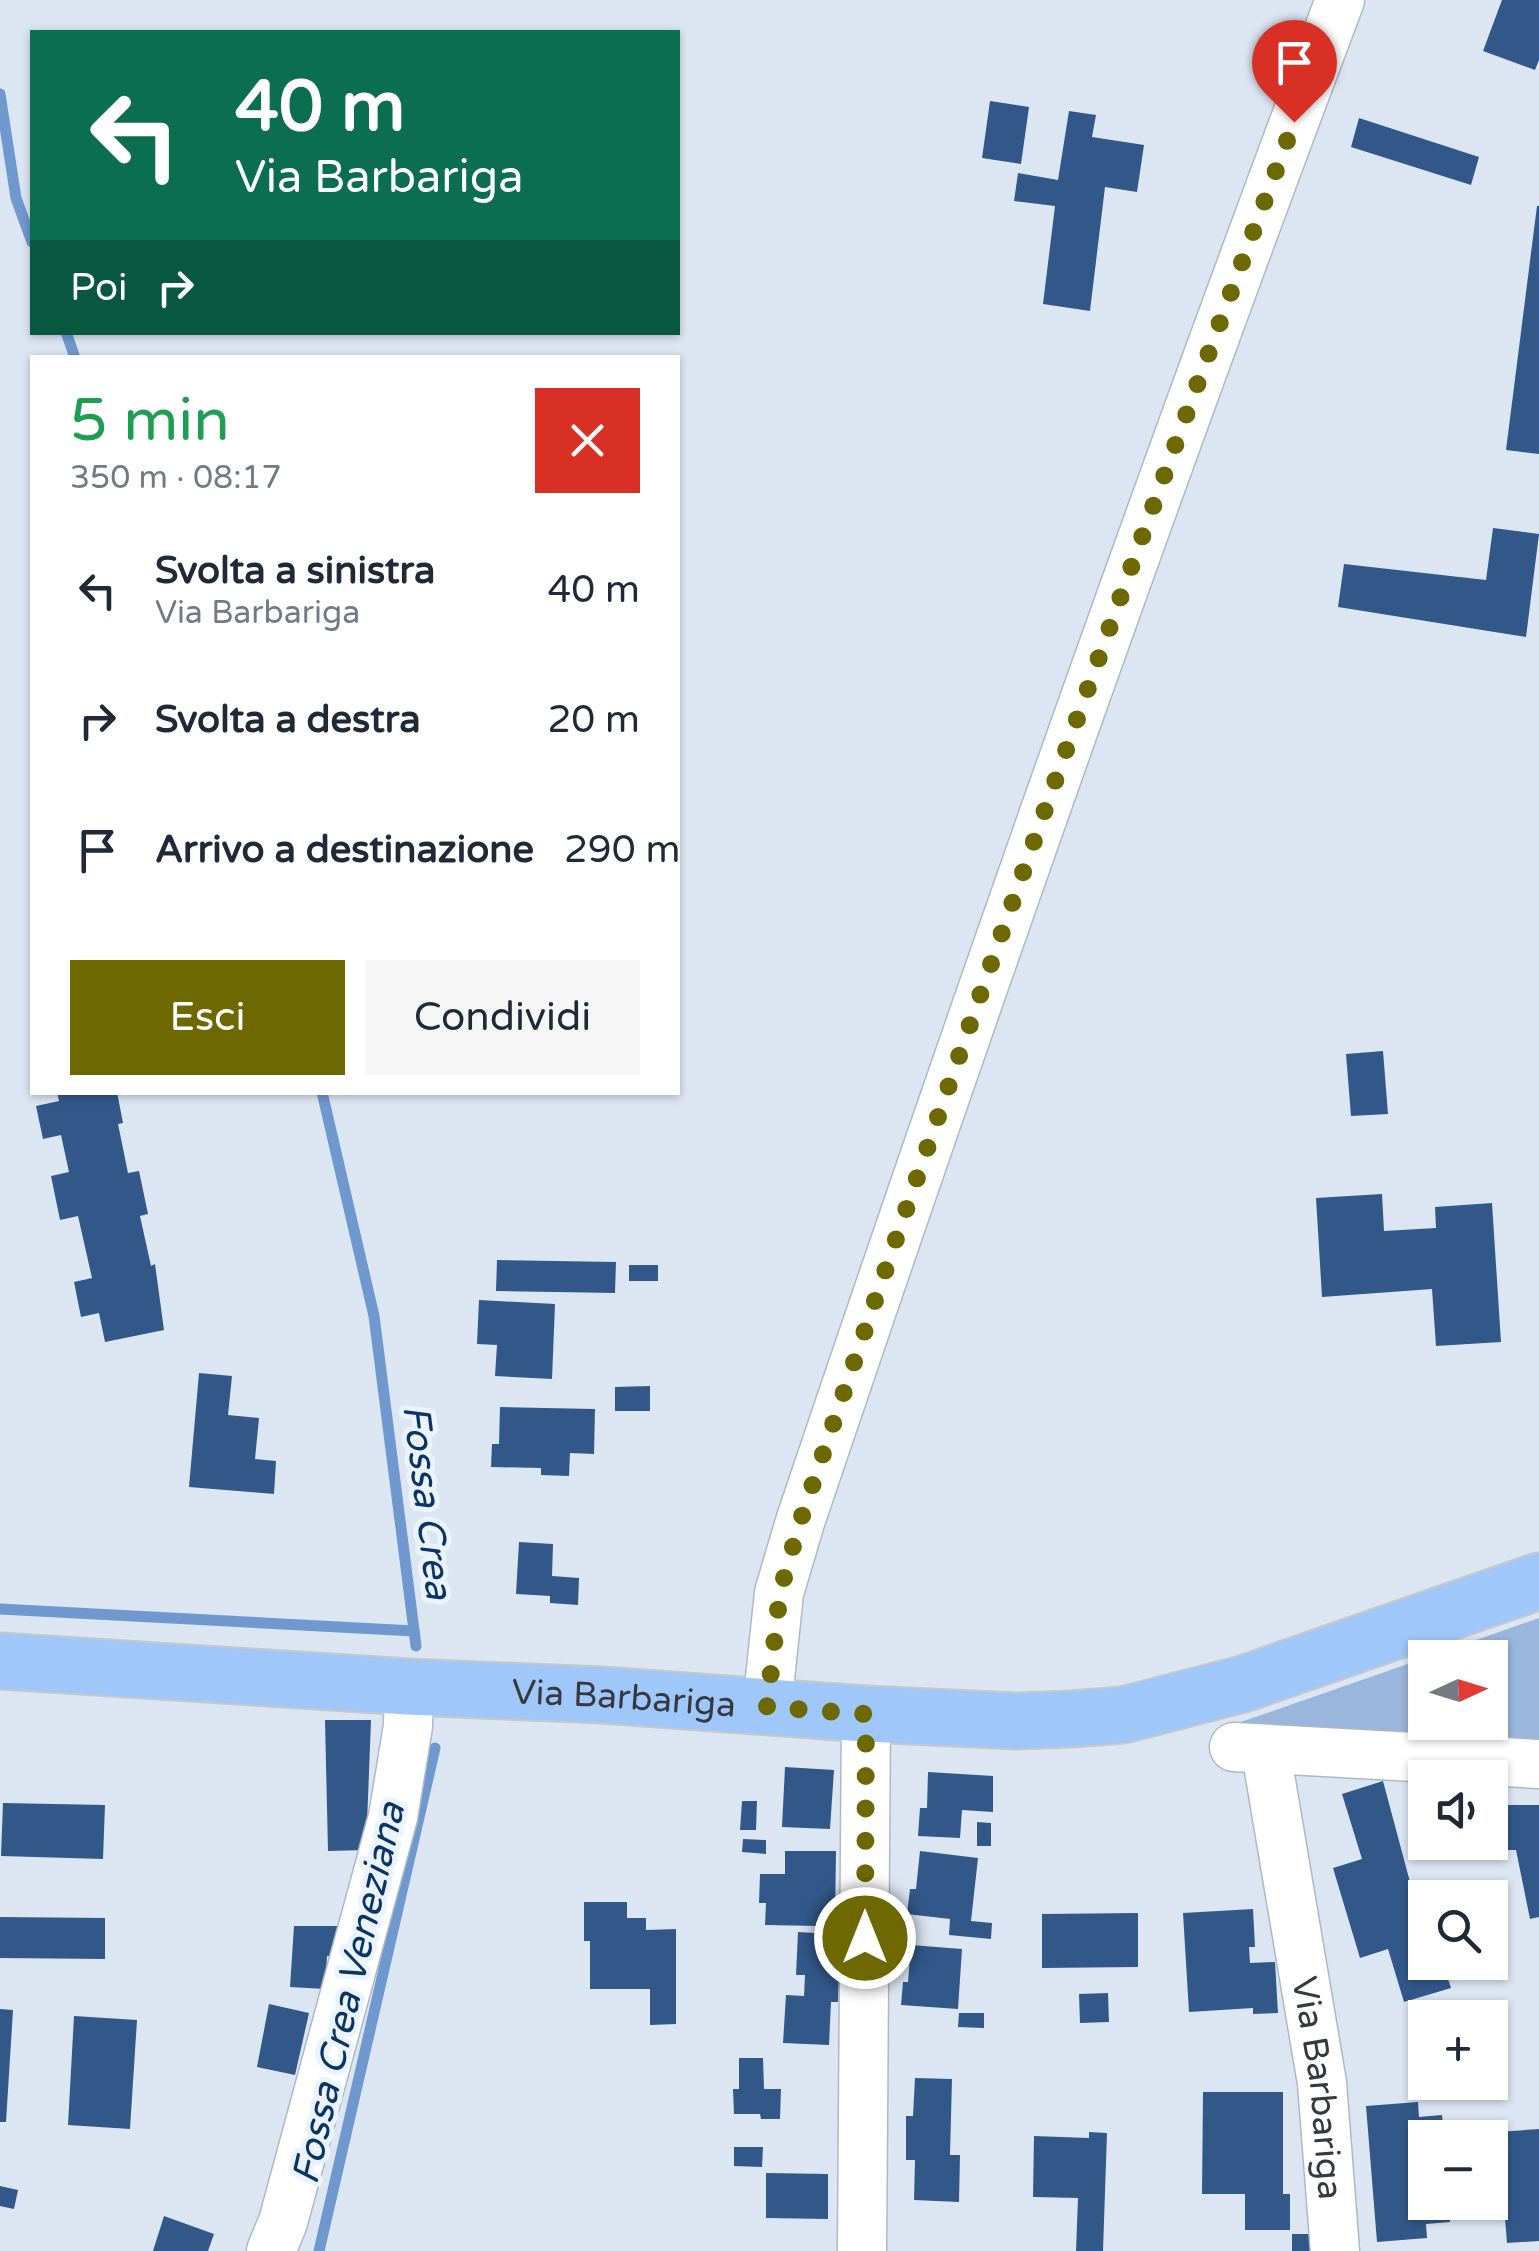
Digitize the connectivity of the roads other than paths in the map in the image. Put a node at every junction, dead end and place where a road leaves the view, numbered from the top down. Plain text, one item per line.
1 (1340, 0) edge
2 (1535, 1585) edge
3 (0, 1662) edge
4 (409, 1687) junction
5 (767, 1707) junction
6 (866, 1714) junction
7 (1539, 1764) edge
8 (271, 2251) edge
9 (862, 2251) edge
10 (1335, 2251) edge

1 - 5 street
2 - 6 main road, Via Barbariga
3 - 4 main road, Via Barbariga
4 - 5 main road, Via Barbariga
4 - 8 street
5 - 6 main road, Via Barbariga
6 - 9 street
7 - 10 street, Via Barbariga

